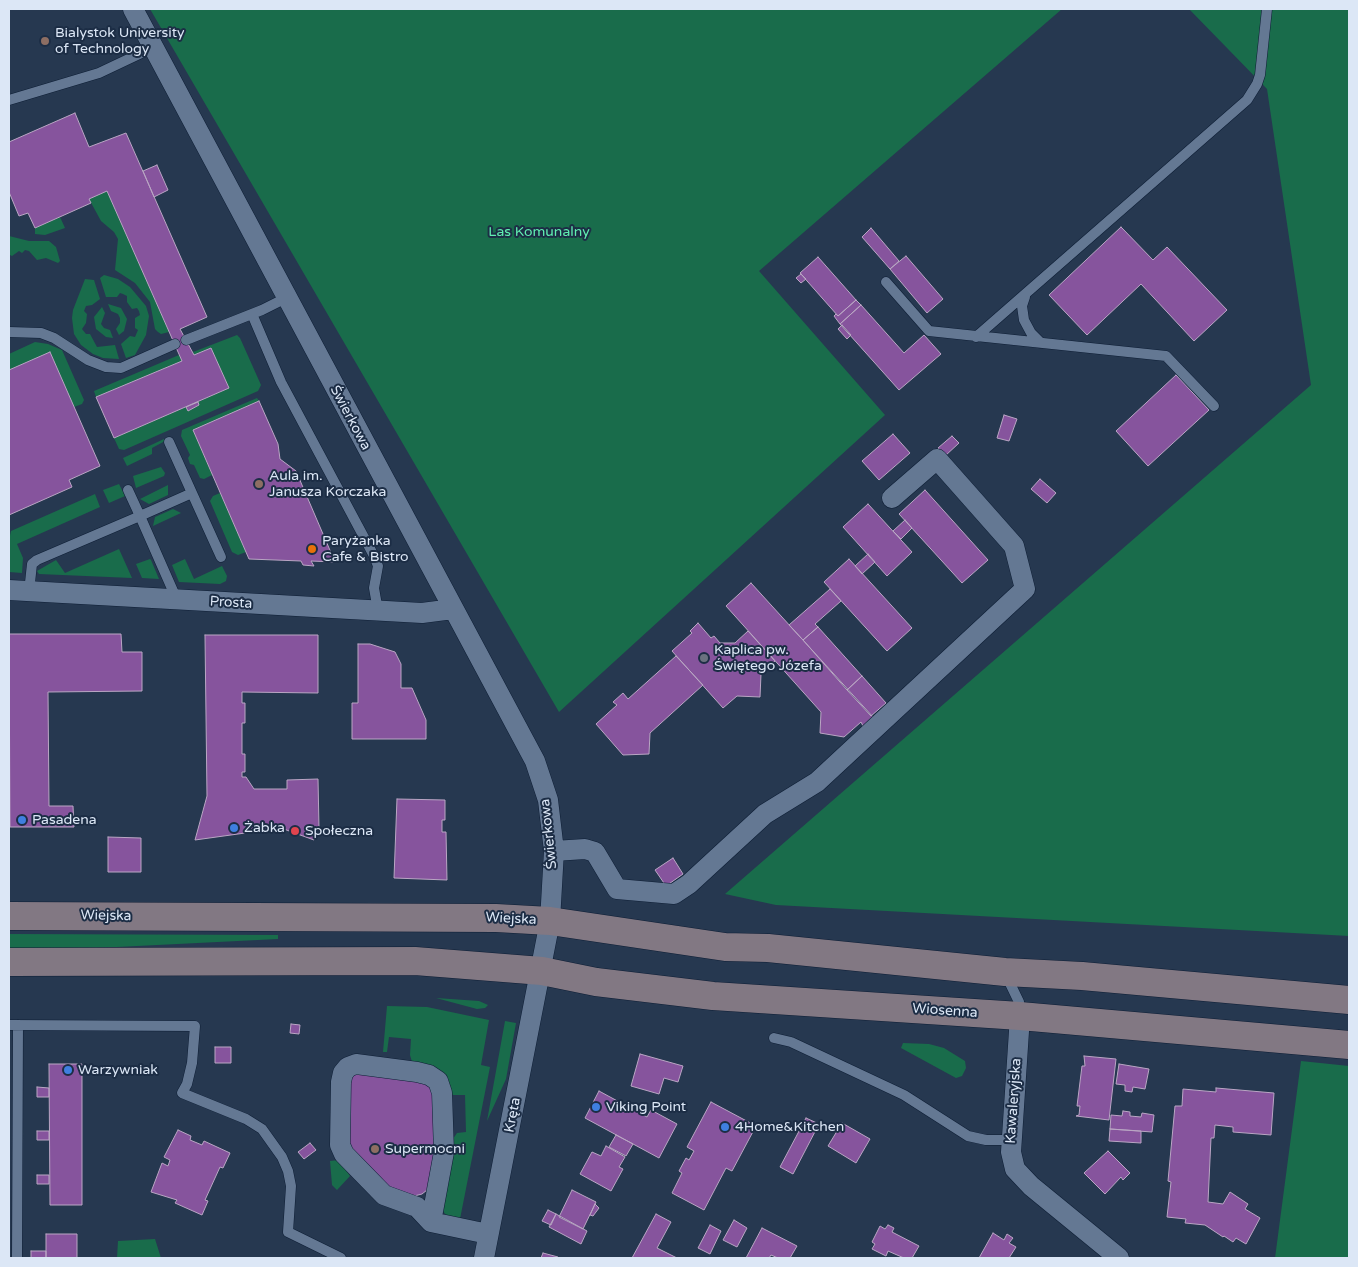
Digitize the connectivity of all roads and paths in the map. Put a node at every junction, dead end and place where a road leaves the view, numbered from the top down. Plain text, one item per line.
1 (133, 9) edge
2 (1267, 9) edge
3 (154, 47) junction
4 (9, 100) edge
5 (886, 282) dead end
6 (1025, 297) junction
7 (286, 298) junction
8 (252, 314) junction
9 (9, 332) edge
10 (976, 337) junction
11 (186, 340) dead end
12 (1041, 343) junction
13 (175, 344) dead end
14 (1214, 406) dead end
15 (170, 442) dead end
16 (128, 490) dead end
17 (192, 493) junction
18 (892, 498) dead end
19 (140, 516) junction
20 (221, 557) dead end
21 (9, 590) edge
22 (29, 592) junction
23 (177, 600) junction
24 (453, 609) junction
25 (378, 611) junction
26 (554, 851) junction
27 (9, 916) edge
28 (418, 918) junction
29 (550, 921) junction
30 (416, 961) junction
31 (9, 962) edge
32 (542, 971) junction
33 (1005, 972) junction
34 (1349, 1000) edge
35 (1020, 1016) junction
36 (13, 1025) edge
37 (774, 1038) dead end
38 (1349, 1045) edge
39 (1011, 1140) junction
40 (431, 1222) junction
41 (488, 1234) junction
42 (17, 1258) edge
43 (341, 1258) edge
44 (484, 1258) edge
45 (1119, 1258) edge

1 - 3 street, Świerkowa
2 - 6 lane
3 - 4 lane
3 - 7 street, Świerkowa
5 - 10 lane
6 - 10 lane
6 - 12 lane
7 - 8 lane
7 - 24 street, Świerkowa
8 - 11 lane
8 - 25 lane
9 - 13 lane
10 - 12 lane
12 - 14 lane
15 - 17 lane
16 - 19 lane
17 - 19 lane
17 - 20 lane
18 - 26 street
19 - 22 lane
19 - 23 lane
21 - 22 street, Prosta
22 - 23 street, Prosta
23 - 25 street, Prosta
24 - 25 street, Prosta
24 - 26 street, Świerkowa
26 - 29 street, Świerkowa
27 - 28 main road, Wiejska
28 - 29 main road, Wiejska
28 - 30 main road
29 - 32 street, Wiejska
29 - 33 main road
30 - 31 main road
30 - 32 main road
32 - 35 main road, Wiosenna
32 - 41 street, Kręta
33 - 34 main road
33 - 35 lane
35 - 38 main road, Wiosenna
35 - 39 street, Kawaleryjska
36 - 42 lane
36 - 43 lane
37 - 39 lane
39 - 45 street, Kawaleryjska
40 - 40 street
40 - 41 street
41 - 44 street, Kręta

